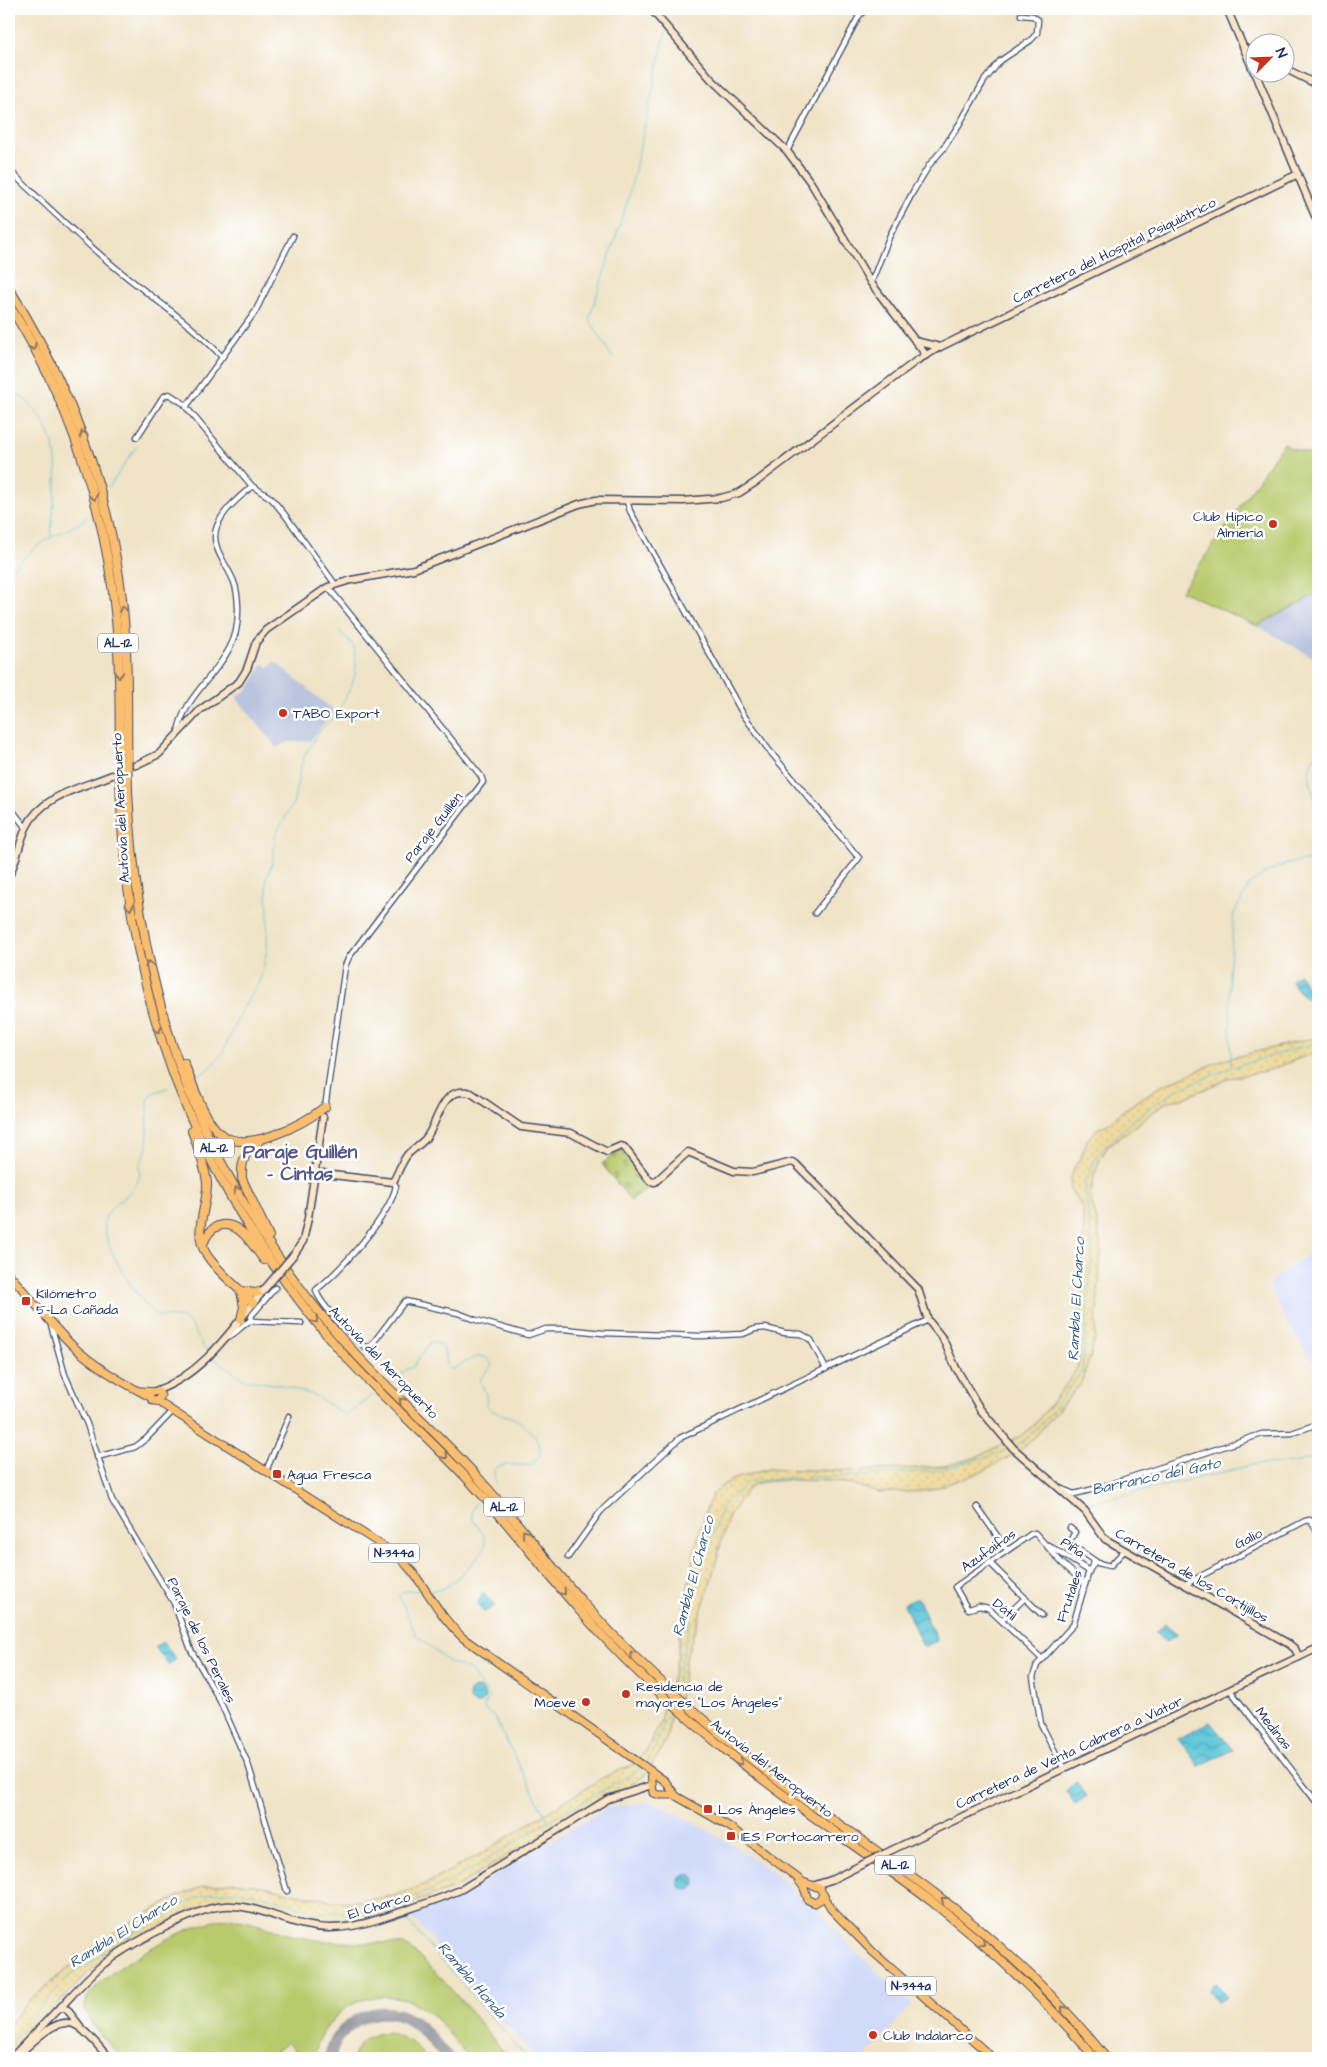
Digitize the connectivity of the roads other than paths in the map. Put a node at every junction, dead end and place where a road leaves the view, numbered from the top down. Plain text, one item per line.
1 (651, 9) edge
2 (866, 9) edge
3 (1228, 9) edge
4 (1021, 15) dead end
5 (1244, 46) edge
6 (1294, 73) edge
7 (1259, 82) edge
8 (1318, 85) edge
9 (787, 151) junction
10 (9, 170) edge
11 (1296, 172) junction
12 (1290, 179) junction
13 (1301, 183) junction
14 (1318, 223) edge
15 (293, 236) dead end
16 (871, 283) junction
17 (9, 288) edge
18 (9, 305) edge
19 (915, 341) junction
20 (940, 347) junction
21 (926, 355) junction
22 (222, 357) junction
23 (916, 361) junction
24 (186, 405) junction
25 (137, 437) dead end
26 (252, 486) junction
27 (627, 501) junction
28 (332, 585) junction
29 (178, 733) junction
30 (136, 766) dead end
31 (112, 775) dead end
32 (9, 806) edge
33 (26, 828) junction
34 (9, 857) edge
35 (16, 863) junction
36 (9, 876) edge
37 (815, 913) dead end
38 (160, 1008) junction
39 (168, 1060) junction
40 (325, 1107) junction
41 (323, 1117) junction
42 (311, 1118) junction
43 (263, 1138) junction
44 (315, 1173) junction
45 (394, 1182) junction
46 (202, 1246) junction
47 (9, 1274) edge
48 (291, 1276) junction
49 (275, 1288) dead end
50 (241, 1291) junction
51 (263, 1291) junction
52 (292, 1293) junction
53 (253, 1303) junction
54 (240, 1319) junction
55 (928, 1320) junction
56 (51, 1321) junction
57 (250, 1321) junction
58 (301, 1324) dead end
59 (226, 1337) junction
60 (826, 1369) junction
61 (155, 1395) junction
62 (172, 1412) junction
63 (289, 1416) dead end
64 (1318, 1424) edge
65 (97, 1457) junction
66 (266, 1471) junction
67 (1058, 1487) junction
68 (978, 1507) dead end
69 (1070, 1528) dead end
70 (1318, 1533) edge
71 (1044, 1542) junction
72 (1007, 1550) junction
73 (1124, 1551) junction
74 (568, 1557) dead end
75 (1095, 1561) junction
76 (990, 1563) junction
77 (1089, 1572) junction
78 (1085, 1584) junction
79 (1184, 1585) junction
80 (955, 1587) joint
81 (1025, 1598) junction
82 (1042, 1615) dead end
83 (1002, 1620) junction
84 (1318, 1648) edge
85 (1298, 1657) junction
86 (1042, 1659) junction
87 (1230, 1690) junction
88 (666, 1692) junction
89 (1064, 1769) junction
90 (651, 1771) junction
91 (662, 1780) junction
92 (653, 1784) junction
93 (668, 1787) junction
94 (635, 1791) junction
95 (653, 1793) junction
96 (663, 1795) junction
97 (676, 1796) junction
98 (1318, 1804) edge
99 (797, 1878) junction
100 (831, 1880) junction
101 (813, 1886) junction
102 (287, 1892) dead end
103 (805, 1893) junction
104 (822, 1894) junction
105 (815, 1903) junction
106 (832, 1910) junction
107 (70, 1996) junction
108 (58, 2010) junction
109 (69, 2011) junction
110 (64, 2023) junction
111 (84, 2031) junction
112 (13, 2058) edge
113 (109, 2058) edge
114 (993, 2058) edge
115 (1095, 2058) edge
116 (1108, 2058) edge

1 - 9 street
2 - 9 street
3 - 5 street
4 - 16 street
6 - 8 street
7 - 11 street
9 - 16 street
10 - 22 street
11 - 12 street
11 - 13 street
12 - 13 street
12 - 20 street, Carretera del Hospital Psiquiátrico
13 - 14 street
15 - 22 street
16 - 19 street
38 -> 17 highway, Autovía del Aeropuerto / AL-12
18 -> 39 highway, Autovía del Aeropuerto / AL-12
19 - 20 street
19 - 21 street
19 - 23 street
20 - 21 street, Carretera del Hospital Psiquiátrico
21 - 23 street, Carretera del Hospital Psiquiátrico
22 - 24 street
23 - 27 street, Carretera del Hospital Psiquiátrico
24 - 25 street
24 - 26 street
26 - 28 street
26 - 29 street
27 - 28 street, Carretera del Hospital Psiquiátrico
27 - 37 street
28 - 29 street, Carretera del Hospital Psiquiátrico
28 - 40 street, Paraje Guillén
29 - 30 street, Carretera del Hospital Psiquiátrico
31 - 33 street
32 - 33 street
33 - 35 street
34 - 35 street
35 - 36 street
38 - 43 highway
48 -> 38 highway, Autovía del Aeropuerto / AL-12
39 - 46 highway
39 - 52 highway, Autovía del Aeropuerto / AL-12
40 - 41 street, Paraje Guillén
40 - 42 highway
41 - 42 highway
41 - 44 street
42 - 43 highway
43 - 48 highway
44 - 45 street
44 - 51 street, bridge
45 - 55 street, Carretera de los Cortijillos
45 - 60 street
46 - 50 highway
46 - 52 highway
47 - 56 main road
88 -> 48 highway, Autovía del Aeropuerto / AL-12
49 - 57 street
50 - 51 highway
50 - 53 highway
50 - 54 highway
51 - 53 street
52 -> 88 highway, Autovía del Aeropuerto / AL-12
53 - 54 street
54 - 59 street
55 - 60 street
55 - 67 street, Carretera de los Cortijillos
56 - 61 main road
56 - 65 street, Paraje de los Perales
57 - 58 street
57 - 59 street
59 - 61 street
60 - 74 street
61 - 62 main road, N-344a
62 - 65 street
62 - 66 main road, N-344a
63 - 66 street
64 - 67 street
65 - 102 street, Paraje de los Perales
66 - 90 main road, N-344a
67 - 73 street, Carretera de los Cortijillos
68 - 72 street
69 - 75 street
70 - 79 street, Galio
71 - 72 street, Azufaifas
71 - 77 street, Piña
71 - 78 street
72 - 76 street, Azufaifas
73 - 75 street
73 - 79 street, Carretera de los Cortijillos
75 - 77 street, Frutales
76 - 80 street, Azufaifas
76 - 81 street
77 - 78 street, Frutales
78 - 86 street, Frutales
79 - 85 street, Carretera de los Cortijillos
80 - 83 street, Dátil
81 - 82 street
81 - 83 street
83 - 86 street, Dátil
84 - 85 street, Carretera de Venta Cabrera a Viator
85 - 87 street, Carretera de Venta Cabrera a Viator
86 - 89 street, Frutales
87 - 89 street, Carretera de Venta Cabrera a Viator
87 - 98 street, Medinas
88 -> 115 highway, Autovía del Aeropuerto / AL-12
116 -> 88 highway, Autovía del Aeropuerto / AL-12
89 - 100 street, Carretera de Venta Cabrera a Viator, bridge
90 - 91 main road, N-344a
90 - 92 main road
91 - 92 main road
91 - 93 main road, N-344a
92 - 94 street, El Charco
92 - 95 main road
93 - 96 main road
93 - 97 main road, N-344a
94 - 95 street
94 - 107 street, El Charco
95 - 96 main road, N-344a
96 - 97 main road, N-344a
97 - 99 main road, N-344a
99 - 101 main road, N-344a
99 - 103 main road, N-344a
100 - 101 street, Carretera de Venta Cabrera a Viator
100 - 104 street, Carretera de Venta Cabrera a Viator
101 - 103 main road
101 - 104 main road, N-344a
103 - 105 main road, N-344a
104 - 105 main road
104 - 106 main road, N-344a
105 - 106 main road, N-344a
106 - 114 main road, N-344a
107 - 108 street, El Charco
107 - 109 street
108 - 109 street
108 - 110 street
108 - 112 street, El Charco
109 - 110 street
109 - 111 street
110 - 111 street
110 - 112 street, El Charco
111 - 113 street

